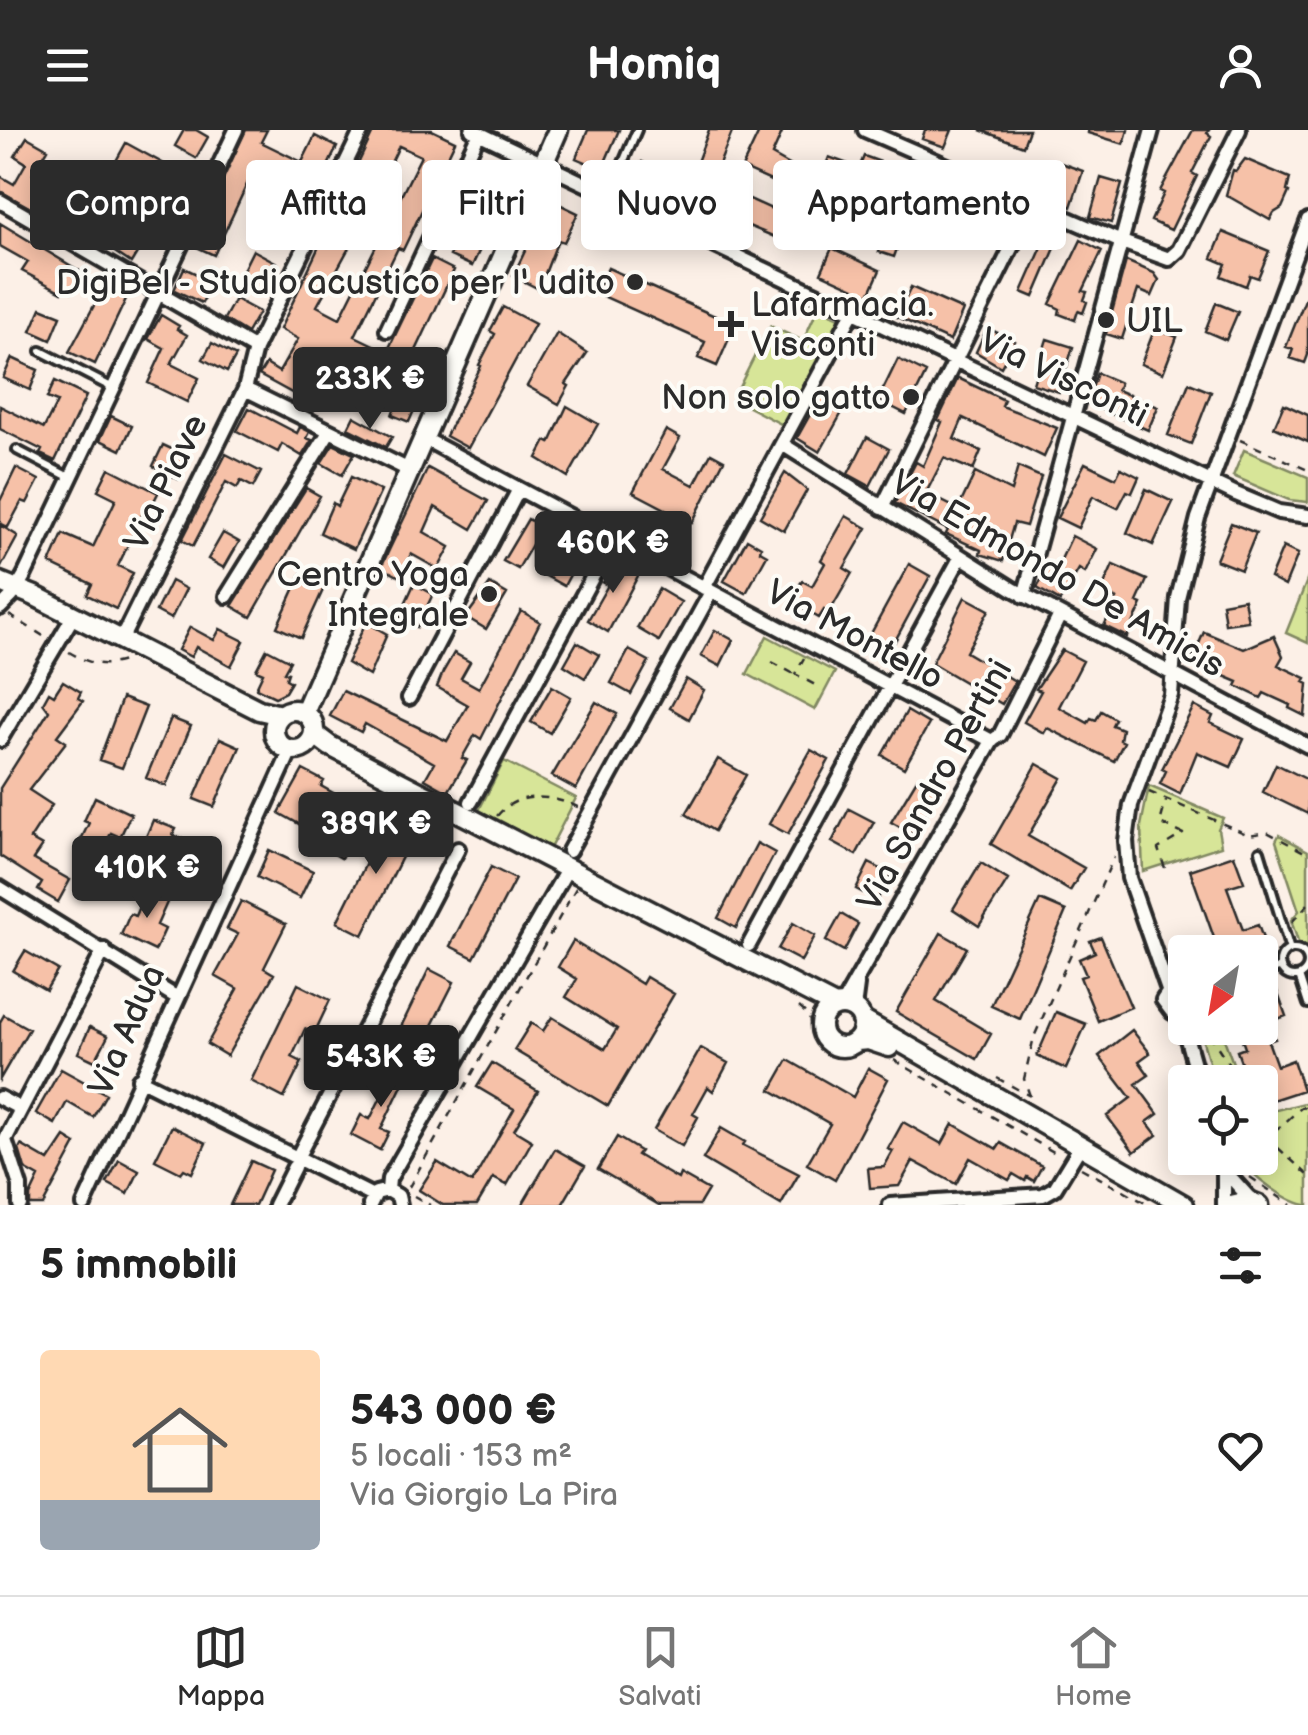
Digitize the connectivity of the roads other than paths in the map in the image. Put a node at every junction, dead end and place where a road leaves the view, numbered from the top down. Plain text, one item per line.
1 (236, 130) edge
2 (362, 130) edge
3 (558, 130) edge
4 (637, 130) edge
5 (865, 130) edge
6 (906, 130) edge
7 (1152, 130) edge
8 (1238, 130) edge
9 (475, 132) edge
10 (900, 146) junction
11 (535, 160) edge
12 (546, 160) edge
13 (624, 160) edge
14 (932, 160) edge
15 (0, 201) edge
16 (1066, 218) edge
17 (1308, 220) edge
18 (1120, 241) junction
19 (506, 250) edge
20 (728, 250) edge
21 (1011, 250) edge
22 (157, 293) junction
23 (854, 310) junction
24 (388, 330) dead end
25 (255, 349) junction
26 (41, 351) dead end
27 (956, 359) junction
28 (112, 388) junction
29 (245, 389) junction
30 (1073, 415) junction
31 (330, 432) junction
32 (424, 439) junction
33 (782, 444) junction
34 (16, 450) dead end
35 (411, 471) junction
36 (70, 478) junction
37 (1210, 481) junction
38 (519, 490) junction
39 (882, 508) junction
40 (1308, 516) edge
41 (613, 540) junction
42 (960, 558) junction
43 (8, 586) edge
44 (707, 590) junction
45 (228, 596) dead end
46 (1024, 596) junction
47 (0, 608) edge
48 (1060, 615) junction
49 (71, 620) junction
50 (121, 640) junction
51 (1175, 676) junction
52 (890, 687) junction
53 (409, 698) dead end
54 (287, 734) junction
55 (0, 740) edge
56 (992, 741) junction
57 (1308, 746) edge
58 (470, 802) dead end
59 (458, 849) dead end
60 (1260, 851) dead end
61 (566, 865) junction
62 (0, 888) edge
63 (749, 945) dead end
64 (104, 950) junction
65 (1290, 950) junction
66 (1308, 962) edge
67 (1281, 967) junction
68 (1278, 968) edge
69 (1168, 972) edge
70 (1299, 976) junction
71 (176, 997) junction
72 (1308, 1004) edge
73 (843, 1012) junction
74 (858, 1048) junction
75 (140, 1079) junction
76 (0, 1098) edge
77 (21, 1109) junction
78 (3, 1145) edge
79 (1073, 1155) junction
80 (296, 1162) junction
81 (1223, 1175) edge
82 (1231, 1175) edge
83 (388, 1190) junction
84 (86, 1201) edge
85 (372, 1201) edge
86 (1256, 1204) edge
87 (20, 1205) edge
88 (102, 1205) edge
89 (274, 1205) edge
90 (400, 1205) edge
91 (890, 1205) edge
92 (1166, 1205) edge
93 (1184, 1205) edge
94 (1227, 1205) edge

1 - 22 street
2 - 25 street, Via Piave
3 - 12 street
4 - 13 lane
5 - 10 street
6 - 10 street
7 - 18 street
8 - 18 street
9 - 11 street, Via Visconti
9 - 24 street
10 - 14 street
15 - 22 street
16 - 18 street
17 - 37 street
18 - 30 street
19 - 32 street
20 - 23 street, Via Visconti
21 - 27 street
22 - 25 street
22 - 28 street
23 - 27 street, Via Visconti
23 - 33 street
25 - 29 street, Via Piave
26 - 28 lane
27 - 30 street, Via Visconti
27 - 39 street
28 - 36 street
29 - 31 street
29 - 50 street, Via Piave
30 - 37 street, Via Visconti
30 - 46 street
31 - 35 street
31 - 45 street
32 - 35 street
32 - 38 street, Via Montello
33 - 39 street, Via Edmondo De Amicis
33 - 44 street
34 - 36 lane
35 - 54 street
36 - 43 street
37 - 40 street, Via Visconti
37 - 51 street
38 - 41 street, Via Montello
38 - 53 street
39 - 42 street, Via Edmondo De Amicis
41 - 44 street, Via Montello
41 - 58 street
42 - 46 street, Via Edmondo De Amicis
42 - 52 street
43 - 47 street
43 - 49 street
43 - 50 street
44 - 52 street, Via Montello
44 - 61 street
46 - 48 street, Via Edmondo De Amicis
48 - 51 street, Via Edmondo De Amicis
48 - 56 street, Via Sandro Pertini
49 - 54 street
49 - 55 street
50 - 54 street
51 - 57 street, Via Edmondo De Amicis
51 - 69 street
52 - 56 street, Via Montello
52 - 63 street
54 - 61 street
54 - 71 street, Via Adua
56 - 73 street, Via Sandro Pertini
59 - 80 street
60 - 65 lane
61 - 73 street
61 - 83 street
62 - 64 street
64 - 71 street
64 - 77 street
65 - 66 lane
65 - 67 lane
66 - 70 lane
67 - 68 lane
67 - 70 lane
70 - 72 lane
71 - 75 street, Via Adua
73 - 74 street
73 - 74 street
73 - 79 street
74 - 79 street
75 - 80 street
75 - 84 street, Via Adua
76 - 77 street
77 - 78 street
78 - 87 street
79 - 91 street
79 - 92 street
79 - 93 street
80 - 85 street
80 - 89 street
81 - 94 street
82 - 86 street
83 - 85 street
83 - 90 street
84 - 88 street
86 - 94 street

